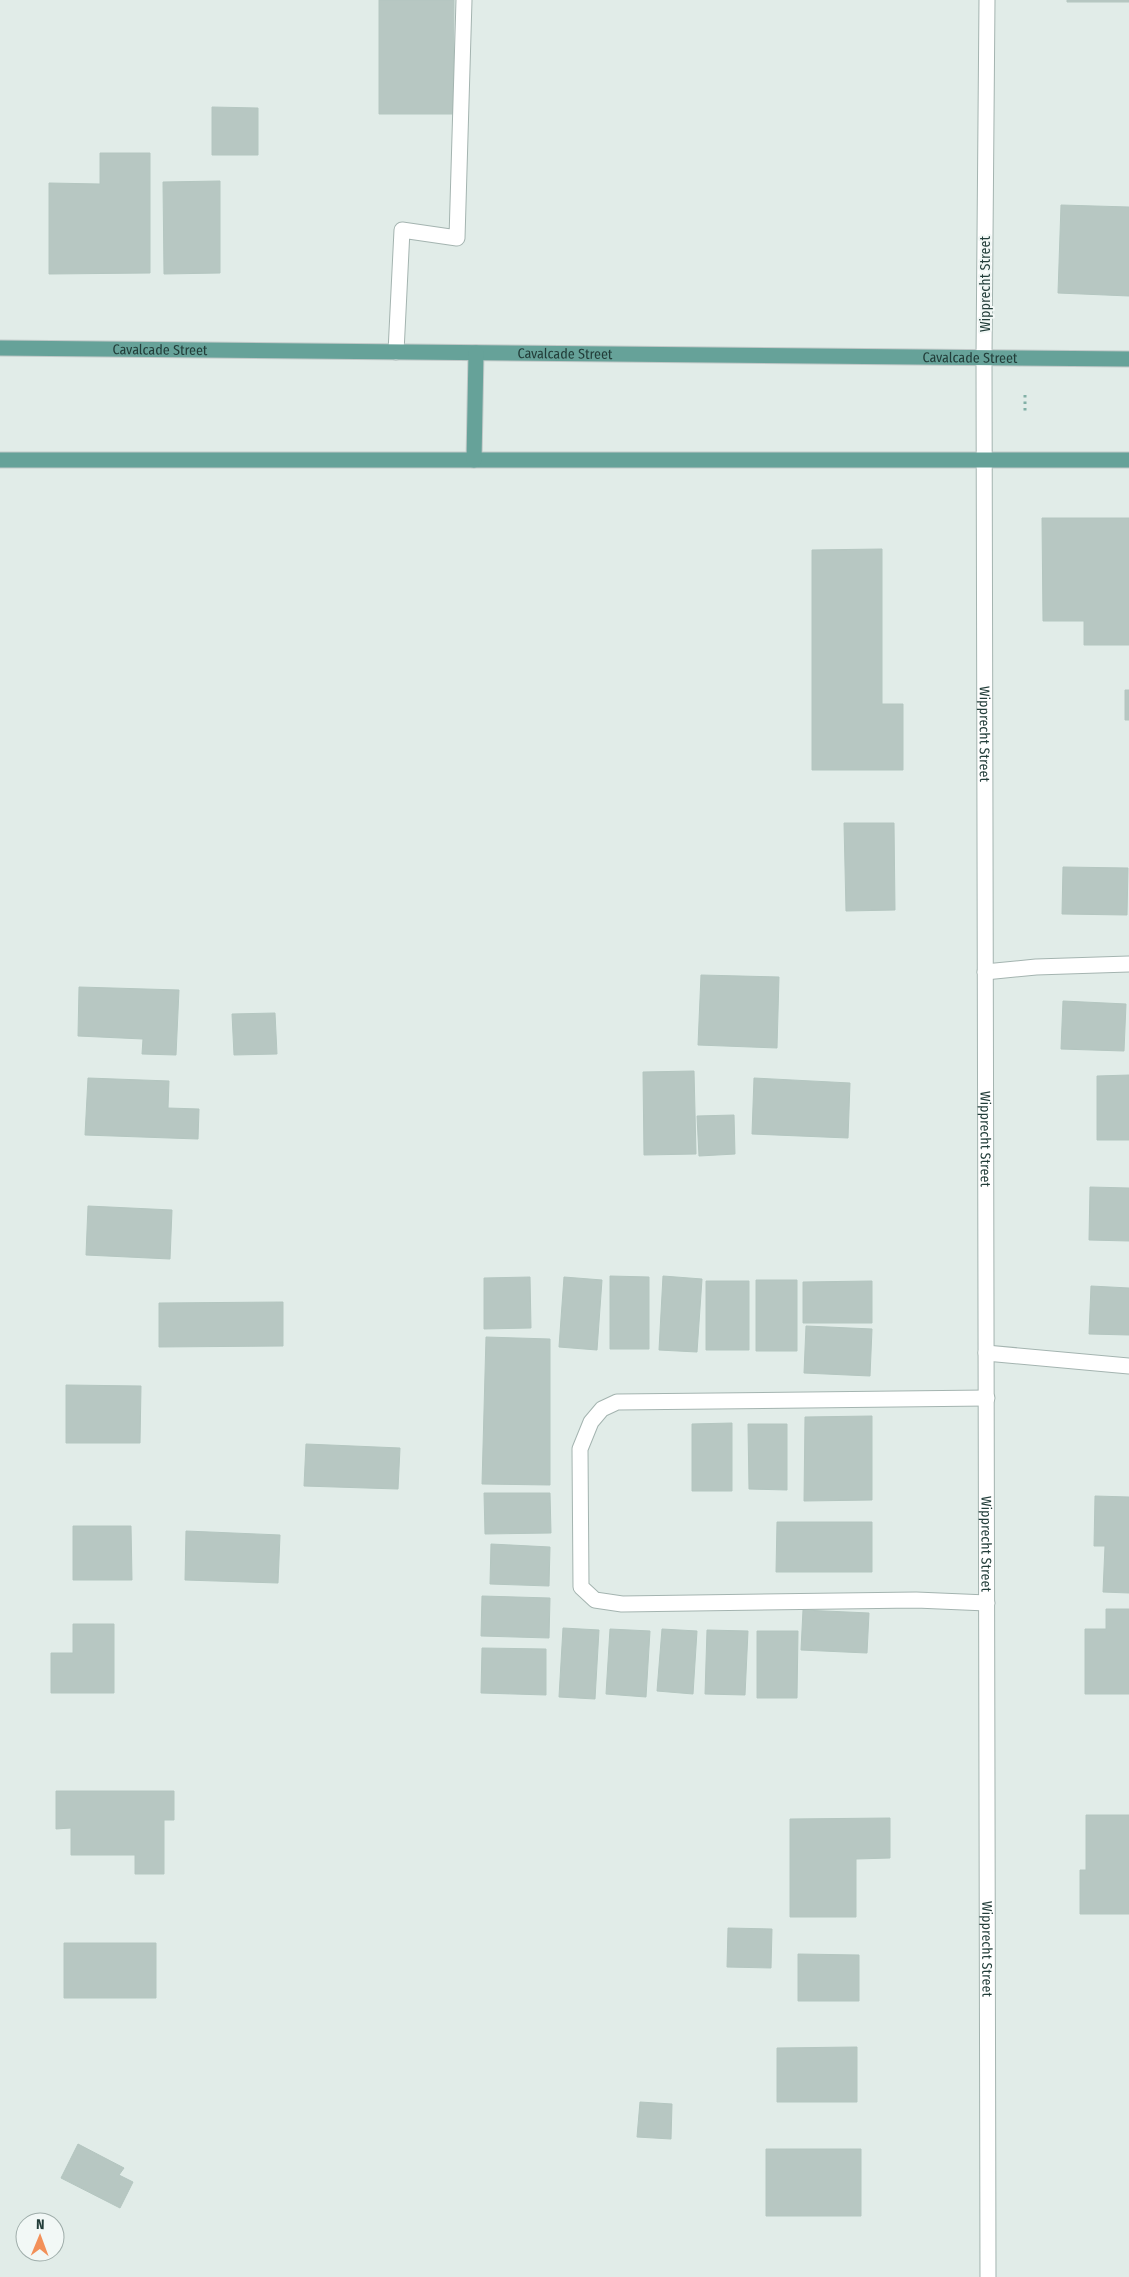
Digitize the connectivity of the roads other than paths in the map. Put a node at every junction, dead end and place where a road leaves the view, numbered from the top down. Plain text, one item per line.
1 (464, 0) edge
2 (986, 0) edge
3 (0, 348) edge
4 (396, 352) junction
5 (476, 353) junction
6 (984, 357) junction
7 (1129, 359) edge
8 (0, 460) edge
9 (474, 460) junction
10 (984, 460) junction
11 (1129, 460) edge
12 (1129, 964) edge
13 (985, 972) junction
14 (986, 1354) junction
15 (1129, 1366) edge
16 (986, 1398) junction
17 (987, 1603) junction
18 (988, 2277) edge

1 - 4 street
2 - 6 street, Wipprecht Street
3 - 4 main road, Cavalcade Street
4 - 5 main road, Cavalcade Street
5 - 6 main road, Cavalcade Street
5 - 9 main road
6 - 7 main road, Cavalcade Street
6 - 10 street, Wipprecht Street
8 - 9 main road
9 - 10 main road
10 - 11 main road
10 - 13 street, Wipprecht Street
12 - 13 street
13 - 14 street, Wipprecht Street
14 - 15 street
14 - 16 street, Wipprecht Street
16 - 17 street, Wipprecht Street
16 - 17 street
17 - 18 street, Wipprecht Street

